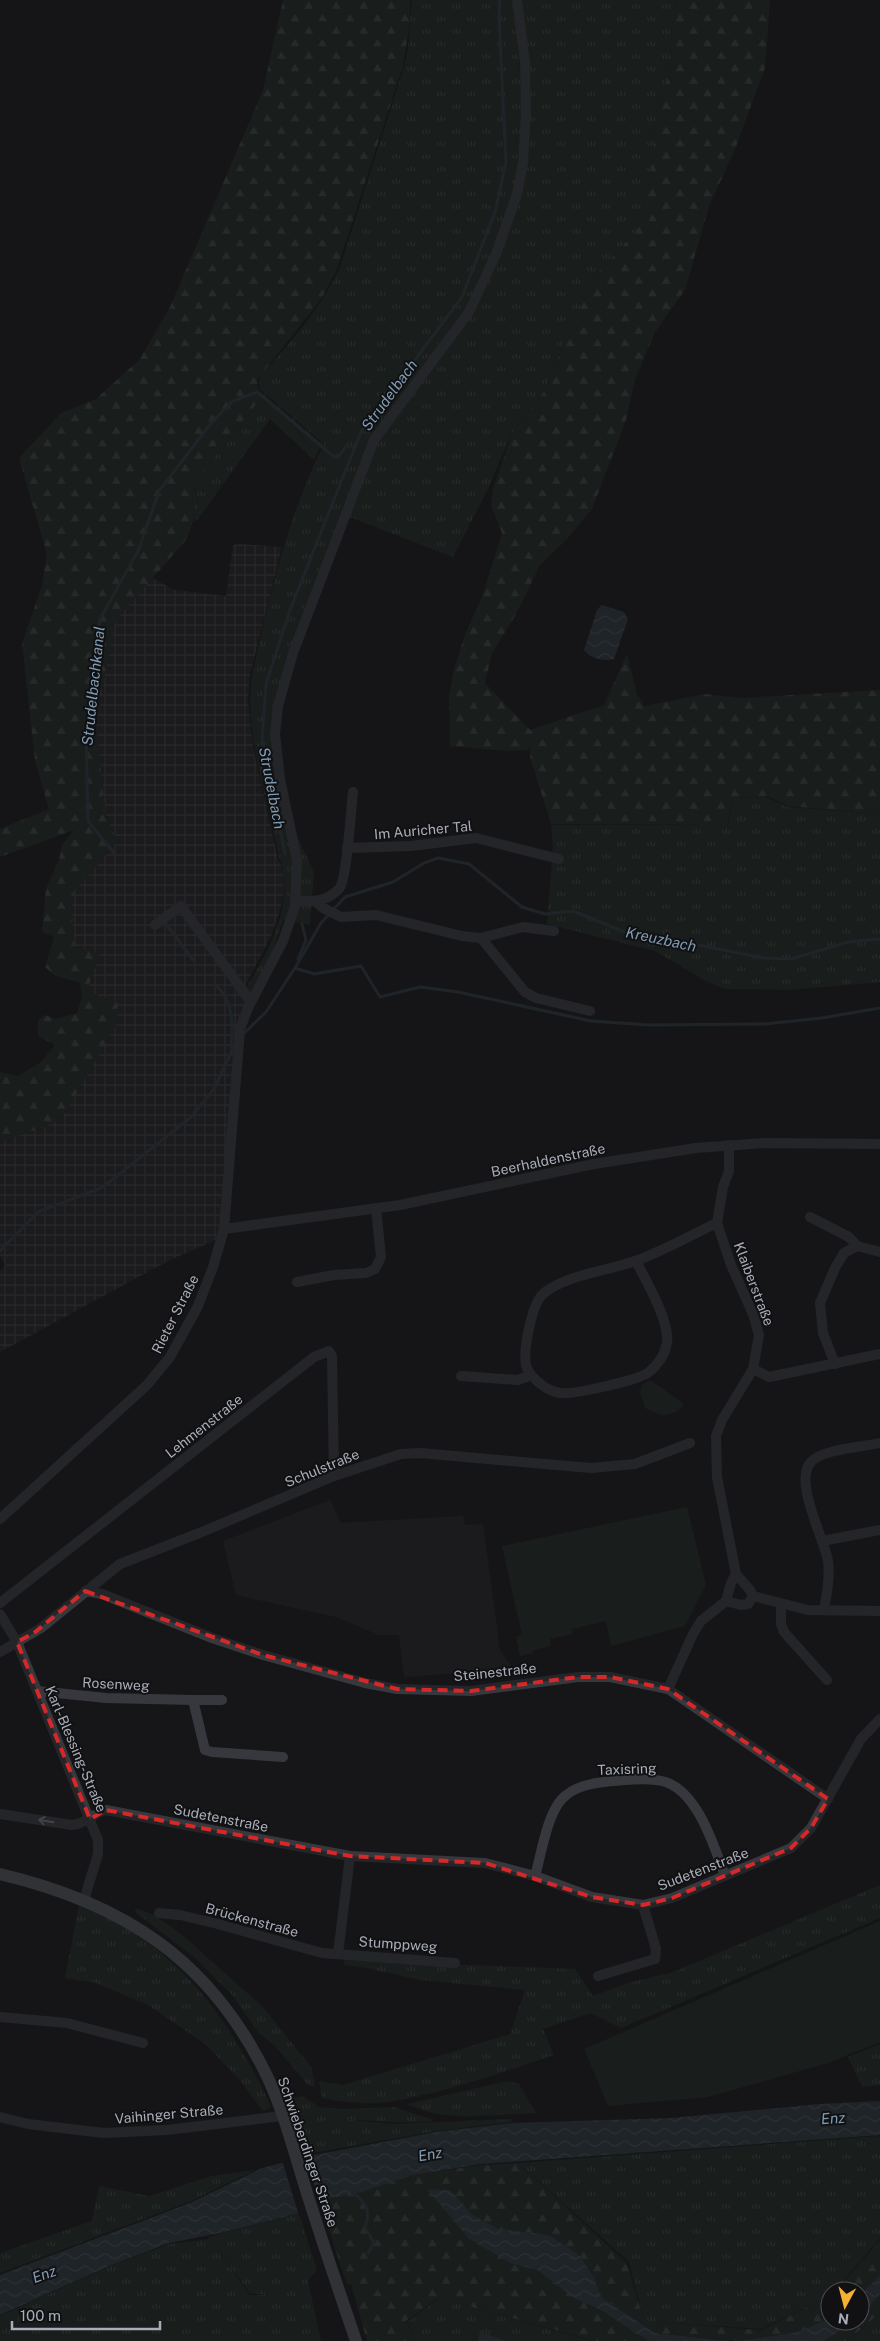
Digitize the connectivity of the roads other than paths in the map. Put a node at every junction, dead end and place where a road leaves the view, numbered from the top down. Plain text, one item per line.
1 (517, 0) edge
2 (353, 792) dead end
3 (347, 848) junction
4 (559, 859) dead end
5 (296, 901) junction
6 (320, 905) junction
7 (161, 921) dead end
8 (554, 931) dead end
9 (481, 938) junction
10 (251, 1002) junction
11 (590, 1011) dead end
12 (880, 1144) edge
13 (729, 1145) junction
14 (376, 1208) junction
15 (810, 1218) dead end
16 (717, 1223) junction
17 (224, 1229) junction
18 (857, 1246) junction
19 (880, 1252) edge
20 (636, 1261) junction
21 (297, 1282) dead end
22 (880, 1354) edge
23 (834, 1364) junction
24 (753, 1369) junction
25 (531, 1375) junction
26 (461, 1376) dead end
27 (690, 1443) dead end
28 (880, 1443) edge
29 (334, 1476) junction
30 (0, 1519) edge
31 (880, 1530) edge
32 (822, 1542) junction
33 (736, 1574) junction
34 (85, 1591) junction
35 (753, 1596) junction
36 (726, 1601) junction
37 (0, 1603) edge
38 (781, 1604) junction
39 (824, 1610) junction
40 (880, 1611) edge
41 (0, 1614) edge
42 (17, 1642) junction
43 (0, 1652) edge
44 (827, 1680) dead end
45 (668, 1688) junction
46 (37, 1691) junction
47 (193, 1700) junction
48 (222, 1700) dead end
49 (880, 1719) edge
50 (876, 1730) edge
51 (283, 1757) dead end
52 (828, 1799) junction
53 (0, 1814) edge
54 (90, 1819) junction
55 (350, 1856) junction
56 (0, 1874) edge
57 (535, 1876) junction
58 (725, 1876) junction
59 (84, 1900) junction
60 (643, 1904) junction
61 (159, 1913) dead end
62 (338, 1954) junction
63 (455, 1963) dead end
64 (598, 1976) dead end
65 (0, 2017) edge
66 (144, 2043) dead end
67 (282, 2116) junction
68 (0, 2117) edge
69 (356, 2341) edge

1 - 5 street, Rieter Straße
2 - 3 street
3 - 4 street, Im Auricher Tal
3 - 6 street
5 - 6 street
5 - 10 street, Rieter Straße
6 - 9 street
7 - 10 street
8 - 9 street
9 - 11 street
10 - 17 street, Rieter Straße
12 - 13 street, Beerhaldenstraße
13 - 14 street, Beerhaldenstraße
13 - 16 street, Klaiberstraße
14 - 17 street, Beerhaldenstraße
14 - 21 street
15 - 18 street
16 - 20 street
16 - 24 street, Klaiberstraße
17 - 30 street, Rieter Straße
18 - 19 street
18 - 23 street
20 - 25 street
20 - 25 street
22 - 23 street
23 - 24 street
24 - 33 street, Klaiberstraße
25 - 26 street
27 - 29 street, Schulstraße
28 - 32 street
29 - 34 street, Schulstraße
29 - 37 street, Lehmenstraße
31 - 32 street
32 - 39 street
33 - 35 street
33 - 36 street
34 - 42 street, Schulstraße
34 - 45 street, Steinestraße
35 - 36 street
35 - 38 street
36 - 45 street
38 - 39 street
38 - 44 street
39 - 40 street
41 - 42 street, Karl-Blessing-Straße
42 - 43 street, Schulstraße
42 - 46 street, Karl-Blessing-Straße
45 - 52 street, Steinestraße
46 - 47 street, Rosenweg
46 - 54 street, Karl-Blessing-Straße
47 - 48 street, Rosenweg
47 - 51 street
49 - 50 street, Sudetenstraße
50 - 52 street, Sudetenstraße
52 - 58 street, Sudetenstraße
54 -> 53 street, Sudetenstraße
54 - 55 street, Sudetenstraße
54 - 59 street, Karl-Blessing-Straße
55 - 57 street, Sudetenstraße
55 - 62 street
56 - 59 main road, Schwieberdinger Straße
57 - 58 street, Taxisring
57 - 60 street, Sudetenstraße
58 - 60 street, Sudetenstraße
59 - 67 main road, Schwieberdinger Straße
60 - 64 street
61 - 62 street, Brückenstraße
62 - 63 street, Stumppweg
65 - 66 street
67 - 68 street, Vaihinger Straße
67 - 69 main road, Schwieberdinger Straße

